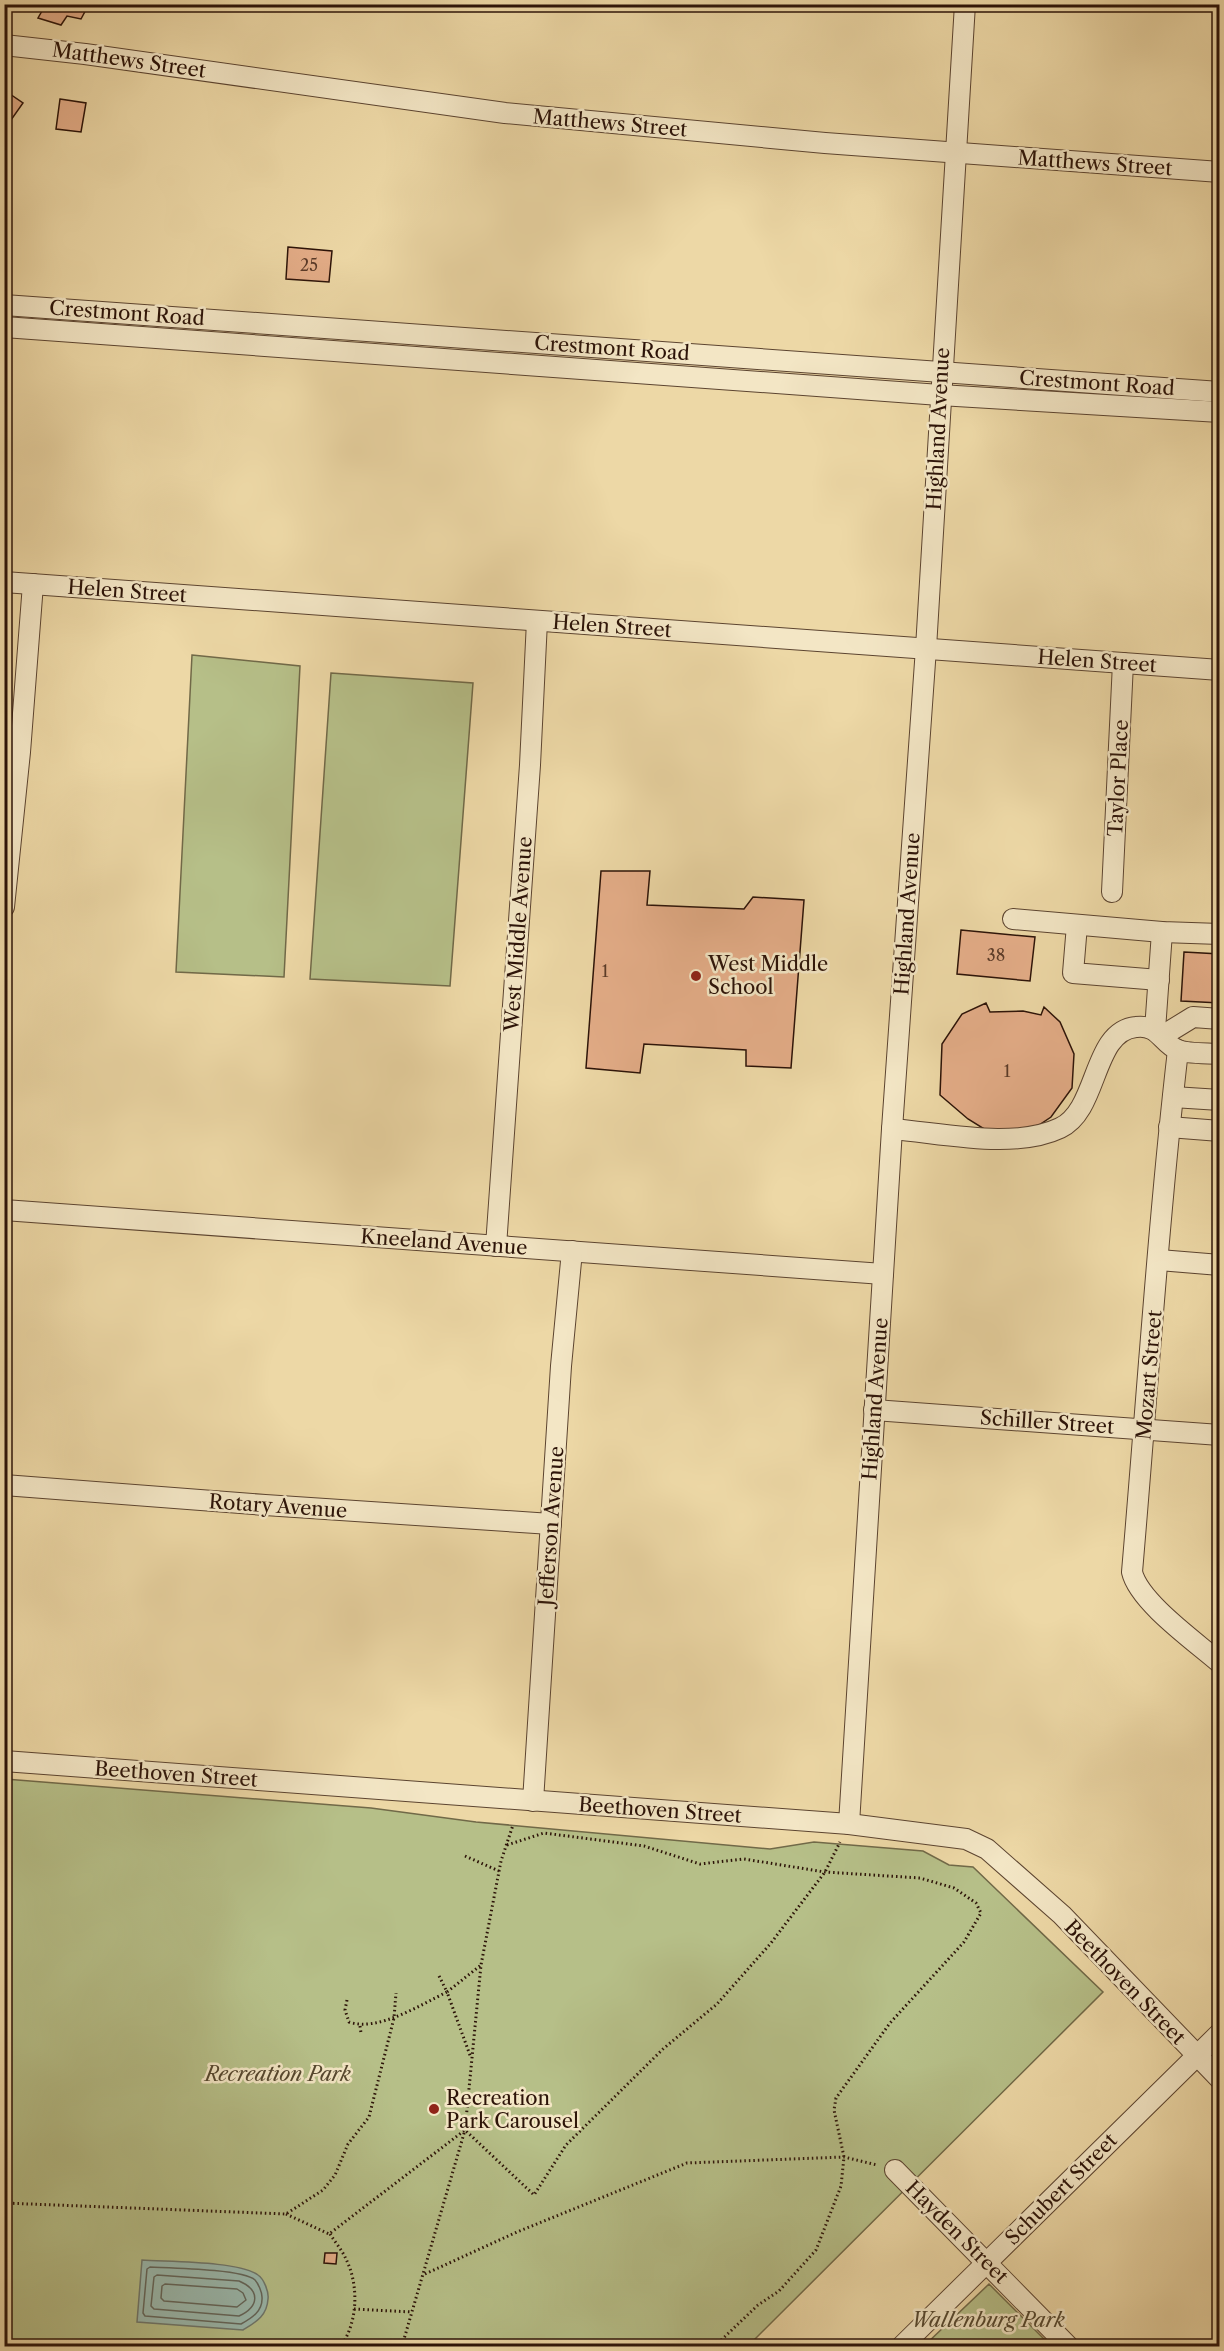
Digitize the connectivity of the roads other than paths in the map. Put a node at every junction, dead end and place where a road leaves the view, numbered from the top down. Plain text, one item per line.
1 (965, 4) edge
2 (4, 45) edge
3 (956, 152) junction
4 (1220, 172) edge
5 (4, 305) edge
6 (4, 327) edge
7 (373, 331) junction
8 (645, 350) junction
9 (371, 353) junction
10 (942, 371) junction
11 (645, 373) junction
12 (1220, 392) edge
13 (940, 395) junction
14 (1220, 412) edge
15 (4, 582) edge
16 (33, 584) junction
17 (537, 621) junction
18 (926, 648) junction
19 (1124, 663) junction
20 (1220, 670) edge
21 (1112, 892) dead end
22 (4, 907) edge
23 (1012, 919) dead end
24 (1077, 925) junction
25 (1162, 932) junction
26 (1220, 934) edge
27 (1159, 980) junction
28 (1220, 1019) edge
29 (1159, 1033) junction
30 (1178, 1050) junction
31 (1220, 1054) edge
32 (1173, 1096) junction
33 (1220, 1100) edge
34 (1169, 1127) junction
35 (892, 1129) junction
36 (1220, 1131) edge
37 (4, 1210) edge
38 (496, 1246) junction
39 (572, 1251) junction
40 (1159, 1260) junction
41 (1220, 1265) edge
42 (883, 1274) junction
43 (874, 1410) junction
44 (1144, 1428) junction
45 (1220, 1435) edge
46 (4, 1485) edge
47 (551, 1524) junction
48 (1220, 1663) edge
49 (4, 1761) edge
50 (533, 1801) junction
51 (849, 1824) junction
52 (1220, 2033) edge
53 (1196, 2056) junction
54 (1220, 2079) edge
55 (895, 2170) road end
56 (987, 2263) junction
57 (902, 2346) edge
58 (1068, 2346) edge

1 - 3 street, Highland Avenue
2 - 3 street, Matthews Street
3 - 4 street, Matthews Street
3 - 10 street, Highland Avenue
5 - 7 street, Crestmont Road
6 - 9 street, Crestmont Road
7 - 8 street, Crestmont Road
7 - 9 street
8 - 10 street, Crestmont Road
8 - 11 street
9 - 11 street, Crestmont Road
10 - 12 street, Crestmont Road
10 - 13 street, Highland Avenue
11 - 13 street, Crestmont Road
13 - 14 street, Crestmont Road
13 - 18 street, Highland Avenue
15 - 16 street, Helen Street
16 - 17 street, Helen Street
16 - 22 street
17 - 18 street, Helen Street
17 - 38 street, West Middle Avenue
18 - 19 street, Helen Street
18 - 35 street, Highland Avenue
19 - 20 street, Helen Street
19 - 21 street, Taylor Place
23 - 24 street
24 - 25 street
24 - 27 street
25 - 26 street
25 - 27 street
27 - 29 street
28 - 29 street
29 - 30 street
29 - 35 street
30 - 31 street
30 - 32 street, Mozart Street
32 - 33 street
32 - 34 street, Mozart Street
34 - 36 street
34 - 40 street, Mozart Street
35 - 42 street, Highland Avenue
37 - 38 street, Kneeland Avenue
38 - 39 street, Kneeland Avenue
39 - 42 street, Kneeland Avenue
39 - 47 street, Jefferson Avenue
40 - 41 street
40 - 44 street, Mozart Street
42 - 43 street, Highland Avenue
43 - 44 street, Schiller Street
43 - 51 street, Highland Avenue
44 - 45 street, Schiller Street
44 - 48 street, Mozart Street
46 - 47 street, Rotary Avenue
47 - 50 street, Jefferson Avenue
49 - 50 street, Beethoven Street
50 - 51 street, Beethoven Street
51 - 53 street, Beethoven Street
52 - 53 street, Schubert Street
53 - 54 street, Beethoven Street
53 - 56 street, Schubert Street
55 - 56 street, Hayden Street
56 - 57 street, Schubert Street
56 - 58 street, Hayden Street

